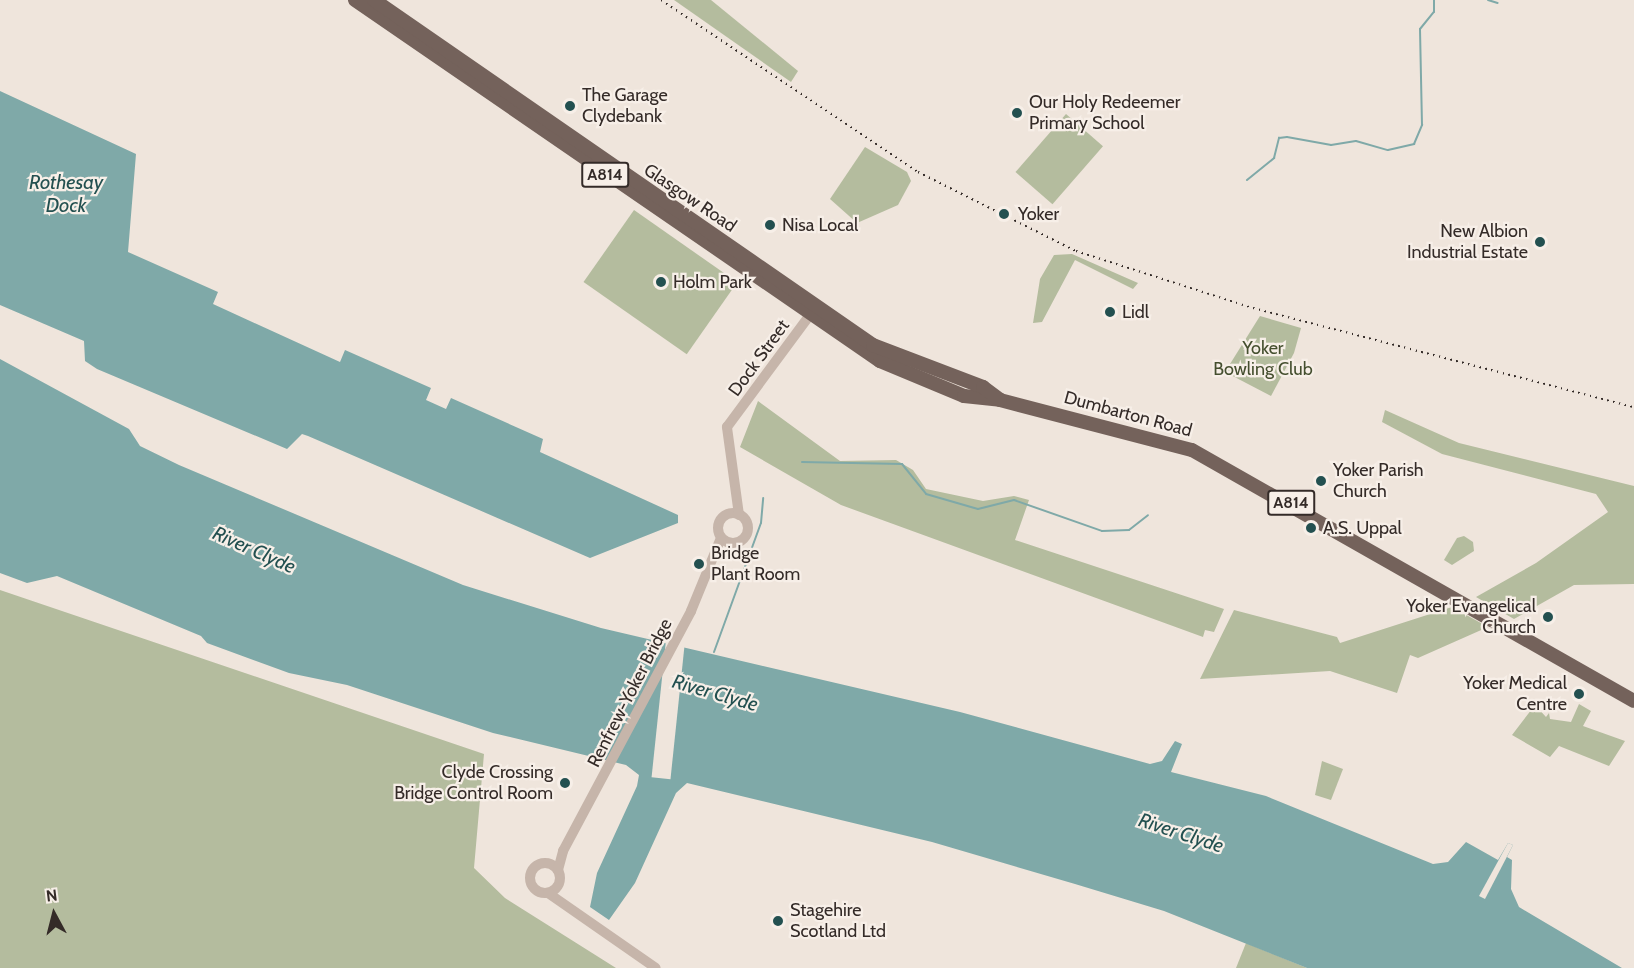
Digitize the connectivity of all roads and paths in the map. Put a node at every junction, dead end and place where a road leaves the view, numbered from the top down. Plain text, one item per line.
1 (355, 0) edge
2 (374, 0) edge
3 (443, 57) junction
4 (812, 311) junction
5 (1000, 400) junction
6 (980, 401) joint
7 (733, 496) junction
8 (726, 515) junction
9 (738, 515) junction
10 (726, 540) junction
11 (1634, 701) edge
12 (563, 851) junction
13 (549, 863) junction
14 (558, 870) junction
15 (560, 883) junction
16 (548, 893) junction
17 (568, 904) junction
18 (656, 968) edge

1 - 3 main road, Glasgow Road / A814
2 - 3 main road, Glasgow Road / A814
3 - 4 main road, Glasgow Road / A814
4 - 5 main road, Glasgow Road / A814
4 - 6 main road, Glasgow Road / A814
4 - 7 street, Dock Street
5 - 6 main road, Dumbarton Road / A814
5 - 11 main road, Dumbarton Road / A814
7 - 8 street
7 - 9 street
8 - 9 street
8 - 10 street
9 - 10 street
10 - 12 street, Renfrew-Yoker Bridge
12 - 13 street
12 - 14 street
13 - 14 street
13 - 16 street
14 - 15 street
15 - 16 street
15 - 17 street
16 - 17 street
17 - 18 street

